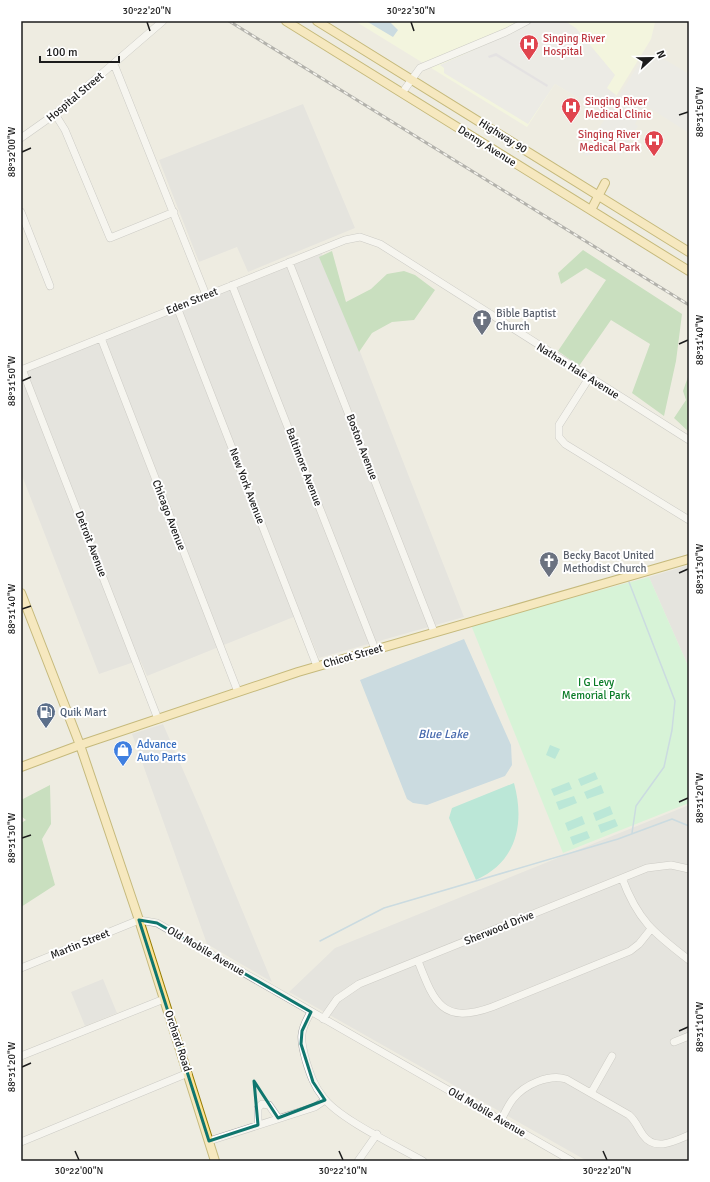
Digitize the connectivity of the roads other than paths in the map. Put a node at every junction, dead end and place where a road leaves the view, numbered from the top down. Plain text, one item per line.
1 (163, 21) edge
2 (286, 21) edge
3 (317, 21) edge
4 (527, 21) edge
5 (114, 64) junction
6 (412, 80) junction
7 (402, 94) junction
8 (55, 114) junction
9 (21, 138) edge
10 (606, 183) dead end
11 (599, 196) junction
12 (591, 210) junction
13 (21, 212) edge
14 (174, 212) junction
15 (364, 238) joint
16 (689, 252) edge
17 (289, 262) junction
18 (689, 271) edge
19 (232, 285) junction
20 (50, 286) dead end
21 (206, 295) junction
22 (177, 307) junction
23 (101, 338) junction
24 (22, 370) edge
25 (589, 378) junction
26 (689, 440) edge
27 (689, 520) edge
28 (689, 559) edge
29 (21, 593) edge
30 (434, 632) junction
31 (375, 649) junction
32 (317, 666) junction
33 (238, 692) junction
34 (158, 719) junction
35 (80, 745) junction
36 (21, 768) edge
37 (689, 869) edge
38 (622, 878) junction
39 (139, 920) junction
40 (651, 929) junction
41 (689, 960) edge
42 (418, 961) junction
43 (21, 968) edge
44 (164, 999) junction
45 (311, 1012) junction
46 (323, 1019) junction
47 (689, 1036) edge
48 (674, 1042) dead end
49 (21, 1056) edge
50 (612, 1056) dead end
51 (188, 1073) junction
52 (591, 1093) junction
53 (325, 1100) junction
54 (278, 1118) junction
55 (501, 1120) junction
56 (258, 1125) junction
57 (377, 1134) junction
58 (689, 1135) edge
59 (209, 1141) junction
60 (21, 1142) edge
61 (216, 1161) edge
62 (358, 1161) edge
63 (423, 1161) edge
64 (572, 1161) edge

1 - 5 street, Hospital Street
2 - 7 main road, Denny Avenue
3 - 6 main road, Highway 90
4 - 6 street
5 - 8 street, Hospital Street
5 - 14 street
6 - 7 street
6 - 11 main road, Highway 90
7 - 12 main road, Denny Avenue
8 - 9 street, Hospital Street
8 - 14 street
10 - 11 main road
11 - 12 main road
11 - 16 main road, Highway 90
12 - 18 main road, Denny Avenue
13 - 20 street
14 - 21 street
15 - 17 street, Eden Street
15 - 25 street, Nathan Hale Avenue
17 - 19 street, Eden Street
17 - 30 street, Boston Avenue
19 - 21 street, Eden Street
19 - 31 street, Baltimore Avenue
21 - 22 street, Eden Street
22 - 23 street, Eden Street
22 - 32 street, New York Avenue
23 - 24 street, Eden Street
23 - 33 street, Chicago Avenue
24 - 34 street, Detroit Avenue
25 - 26 street, Nathan Hale Avenue
25 - 27 street
28 - 30 main road, Chicot Street
29 - 35 main road
30 - 31 main road, Chicot Street
31 - 32 main road, Chicot Street
32 - 33 main road, Chicot Street
33 - 34 main road, Chicot Street
34 - 35 main road, Chicot Street
35 - 36 main road, Chicot Street
35 - 39 main road
37 - 38 street, Sherwood Drive
38 - 40 street
38 - 42 street, Sherwood Drive
39 - 43 street, Martin Street
39 - 44 main road, Orchard Road
39 - 45 street, Old Mobile Avenue
40 - 41 street
40 - 42 street
42 - 46 street, Sherwood Drive
44 - 49 street
44 - 51 main road, Orchard Road
45 - 46 street, Old Mobile Avenue
45 - 53 street
46 - 55 street, Old Mobile Avenue
47 - 48 street
50 - 52 street
51 - 59 main road, Orchard Road
51 - 60 street
52 - 55 street
52 - 58 street
53 - 54 street
53 - 57 street
54 - 56 street
54 - 56 street
55 - 64 street, Old Mobile Avenue
56 - 59 street
57 - 62 street
57 - 63 street
59 - 61 main road, Orchard Road

